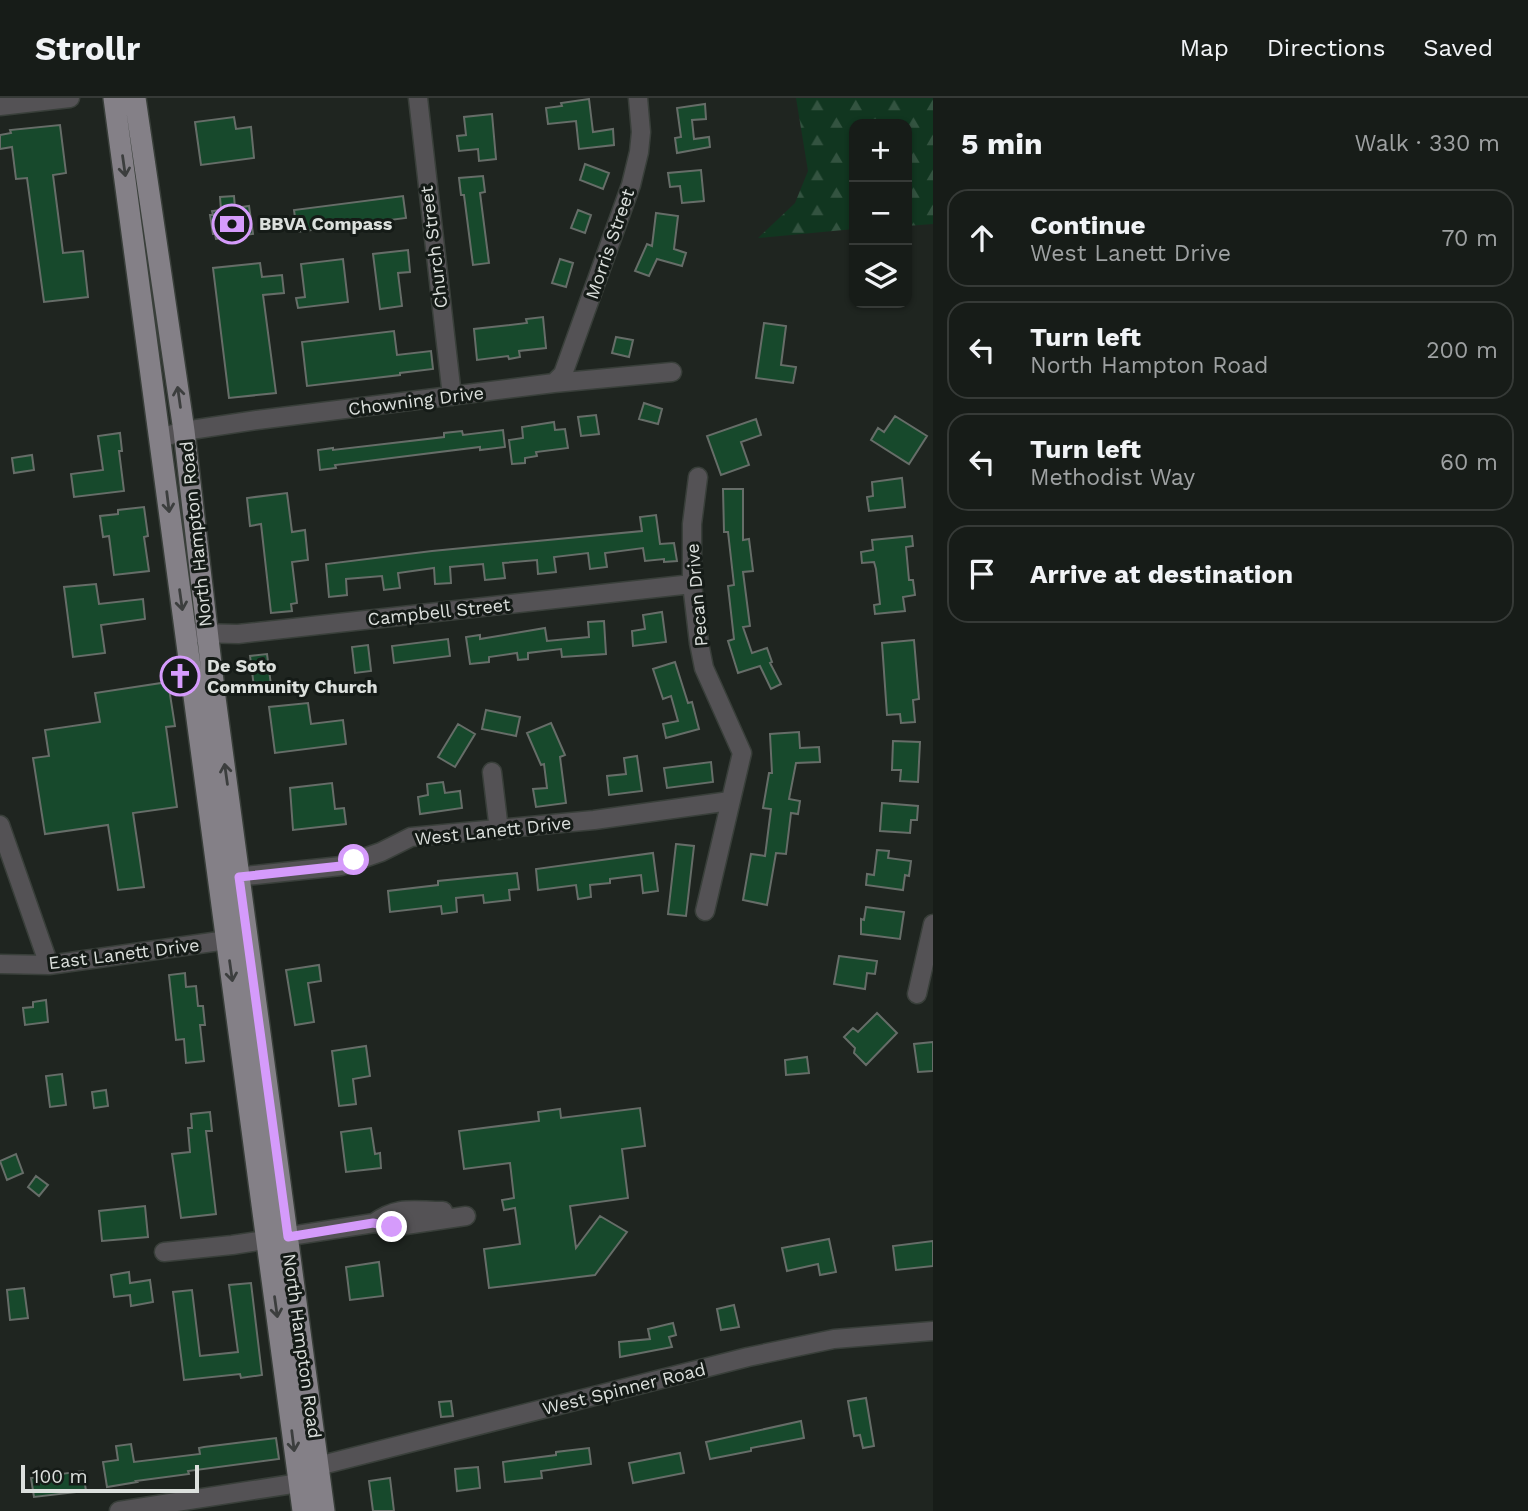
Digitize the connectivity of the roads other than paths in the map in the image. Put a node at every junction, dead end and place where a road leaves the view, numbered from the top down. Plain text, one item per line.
1 (70, 98) edge
2 (114, 98) edge
3 (135, 98) edge
4 (418, 98) edge
5 (638, 98) edge
6 (0, 106) edge
7 (164, 294) junction
8 (141, 296) junction
9 (672, 372) dead end
10 (554, 383) junction
11 (452, 396) junction
12 (184, 431) junction
13 (160, 438) junction
14 (698, 477) dead end
15 (692, 584) junction
16 (186, 632) junction
17 (207, 635) junction
18 (206, 707) junction
19 (492, 772) dead end
20 (730, 801) junction
21 (0, 825) edge
22 (499, 830) junction
23 (229, 878) junction
24 (705, 911) dead end
25 (933, 924) edge
26 (237, 939) junction
27 (0, 964) edge
28 (49, 965) junction
29 (917, 994) dead end
30 (466, 1213) dead end
31 (288, 1237) junction
32 (265, 1240) junction
33 (164, 1252) dead end
34 (282, 1275) junction
35 (933, 1331) edge
36 (318, 1466) junction
37 (299, 1483) junction
38 (119, 1511) edge
39 (303, 1511) edge
40 (324, 1511) edge

1 - 6 street
2 -> 8 main road, North Hampton Road
3 - 7 main road, North Hampton Road
4 - 11 street, Church Street
5 - 10 street, Morris Street
7 - 8 main road
12 -> 7 main road, North Hampton Road
8 - 13 main road, North Hampton Road
9 - 10 street, Chowning Drive
10 - 11 street, Chowning Drive
11 - 12 street, Chowning Drive
12 - 13 street, Chowning Drive
12 - 17 main road, North Hampton Road
13 -> 16 main road, North Hampton Road
14 - 15 street, Pecan Drive
15 - 17 street, Campbell Street
15 - 20 street, Pecan Drive
16 - 17 street, Campbell Street
16 - 18 main road, North Hampton Road
17 - 18 main road, North Hampton Road
18 - 23 main road, North Hampton Road
19 - 22 street
20 - 22 street, West Lanett Drive
20 - 24 street, Pecan Drive
21 - 28 street
22 - 23 street, West Lanett Drive
23 - 26 main road, North Hampton Road
25 - 29 street
26 - 28 street, East Lanett Drive
26 - 31 main road, North Hampton Road
26 -> 32 main road, North Hampton Road
27 - 28 street, East Lanett Drive
30 - 31 street
31 - 32 street
31 - 34 main road, North Hampton Road
32 - 33 street
32 - 34 main road, North Hampton Road
34 - 36 main road, North Hampton Road
34 -> 37 main road, North Hampton Road
35 - 36 street, West Spinner Road
36 - 37 street
36 - 40 main road, North Hampton Road
37 - 38 street
37 - 39 main road, North Hampton Road

